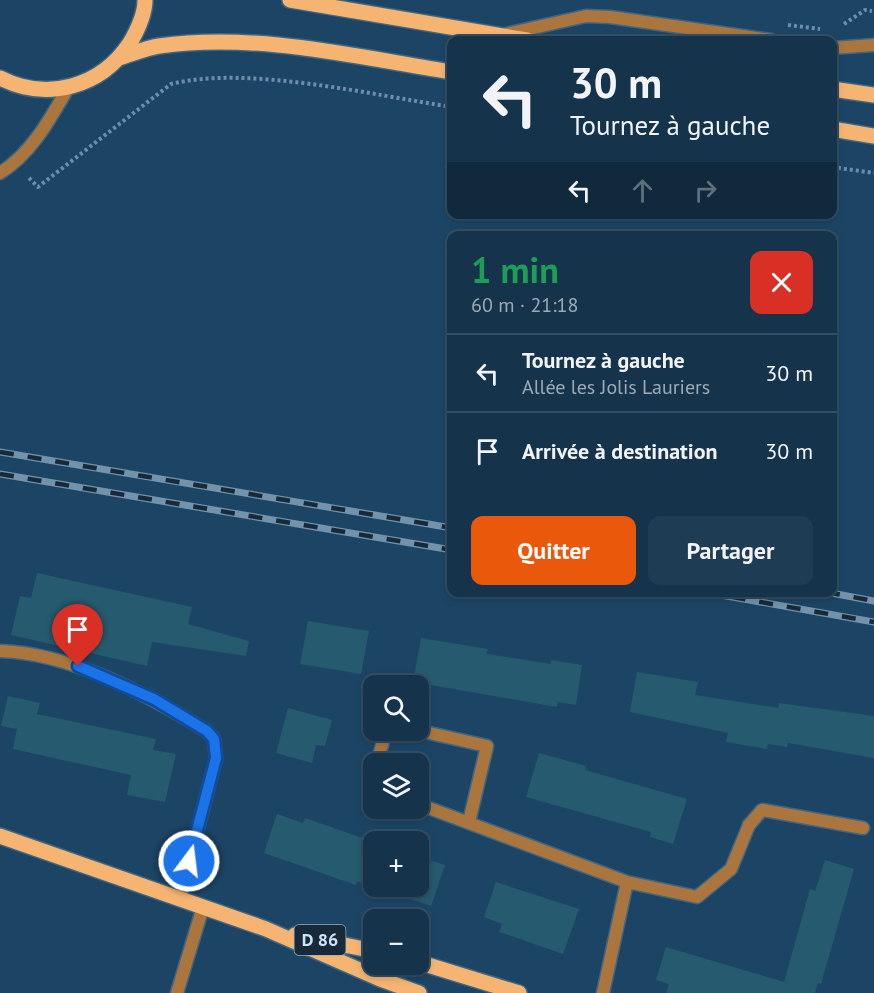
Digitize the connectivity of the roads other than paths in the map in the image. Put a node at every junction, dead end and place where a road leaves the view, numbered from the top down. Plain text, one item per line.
1 (145, 0) edge
2 (290, 0) edge
3 (498, 36) joint
4 (743, 36) edge
5 (874, 45) edge
6 (837, 48) edge
7 (119, 58) junction
8 (447, 71) edge
9 (0, 78) edge
10 (68, 88) junction
11 (837, 90) edge
12 (874, 95) edge
13 (837, 130) edge
14 (874, 136) edge
15 (0, 173) edge
16 (0, 651) edge
17 (429, 733) edge
18 (429, 808) edge
19 (469, 822) junction
20 (863, 828) dead end
21 (0, 836) edge
22 (627, 882) junction
23 (180, 899) junction
24 (203, 907) junction
25 (266, 929) junction
26 (363, 949) edge
27 (429, 965) edge
28 (177, 993) edge
29 (419, 993) edge
30 (519, 993) edge
31 (603, 993) edge

1 - 7 main road
2 - 3 main road
3 - 4 street
5 - 6 street
7 - 8 main road
7 - 10 main road
9 - 10 main road
10 - 15 street
11 - 12 main road
13 - 14 main road
16 - 23 street
17 - 19 street
18 - 19 street
19 - 22 street
20 - 22 street
21 - 23 main road, D 86
22 - 31 street
23 - 24 main road, D 86
24 - 25 main road, D 86
24 - 28 street
25 - 26 main road, D 86
25 - 29 main road, D 86
27 - 30 main road

